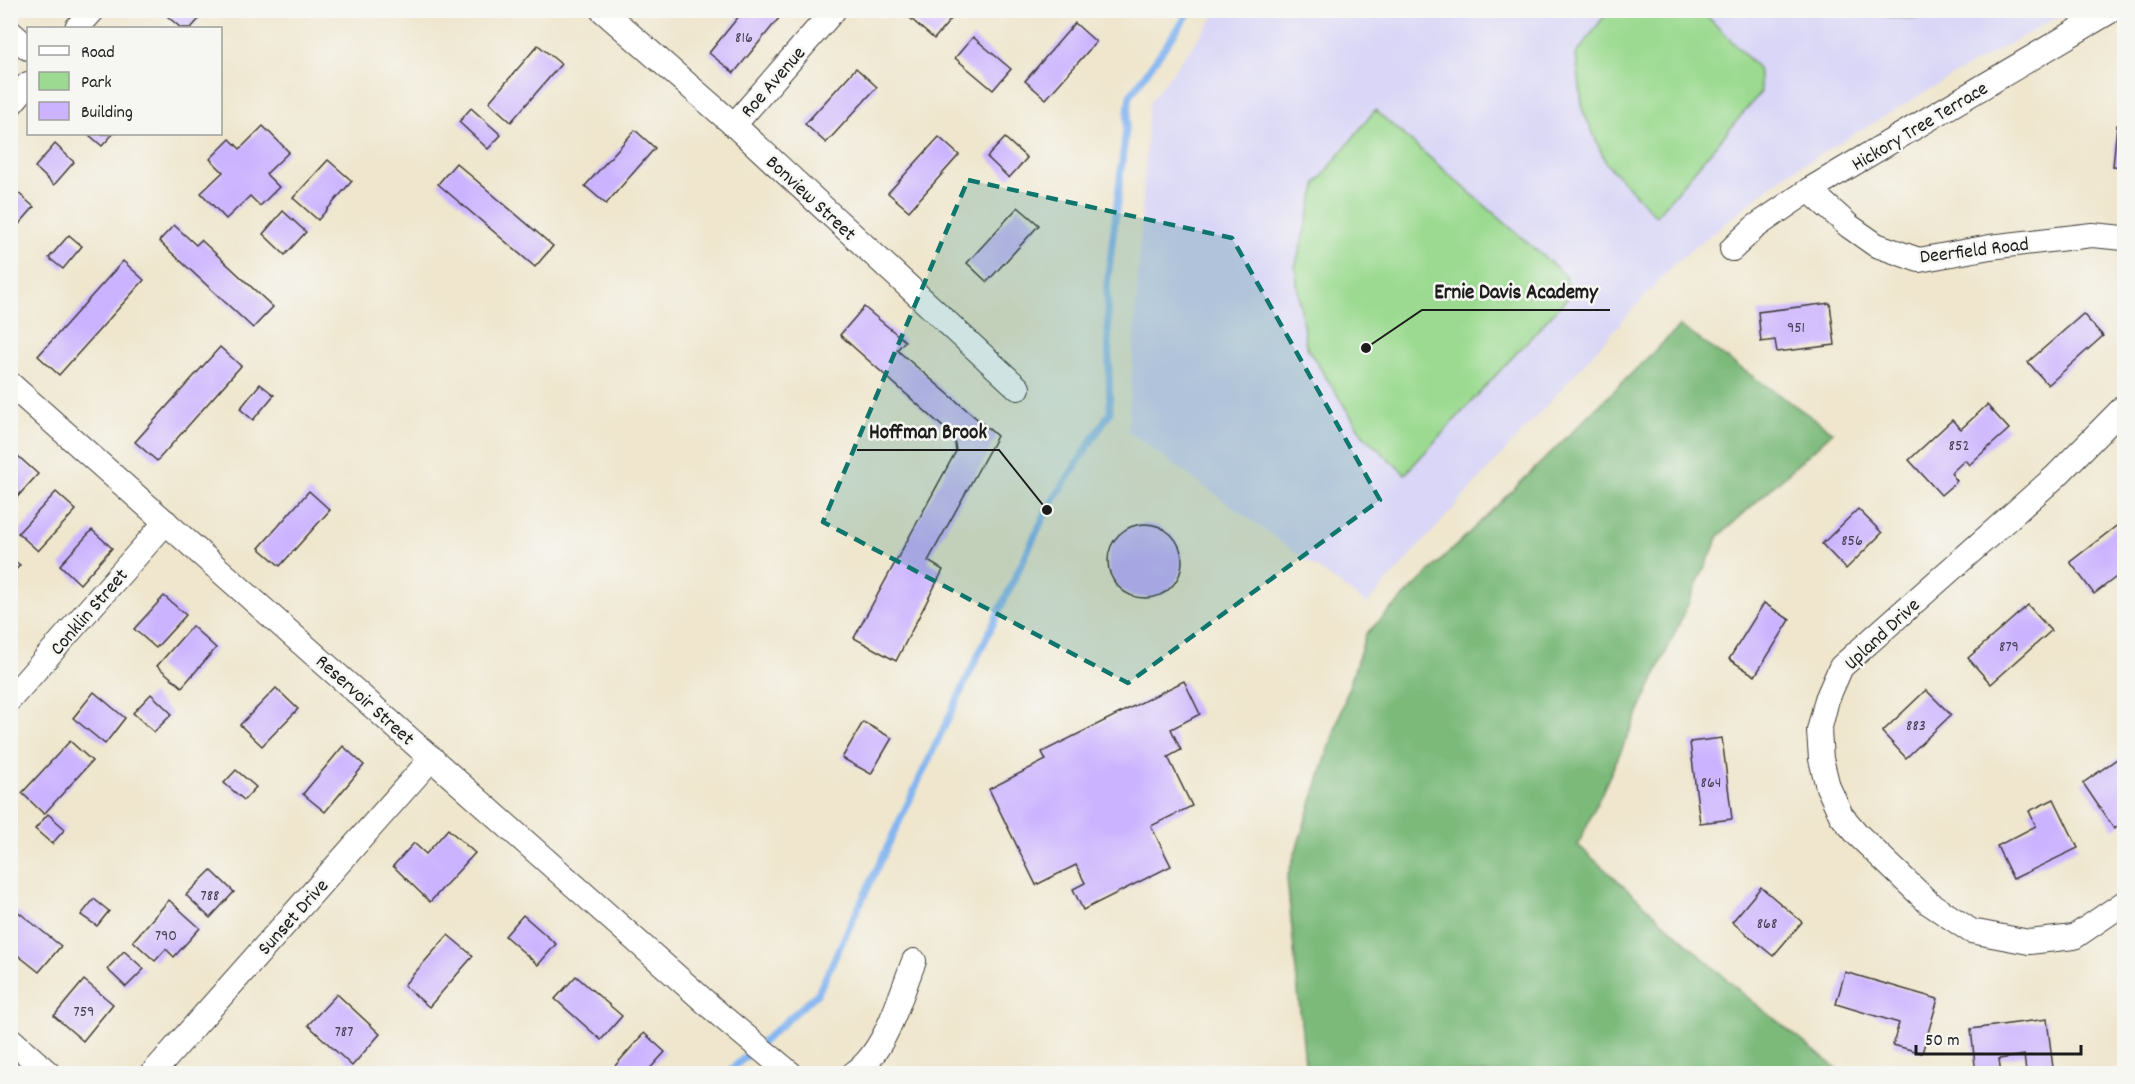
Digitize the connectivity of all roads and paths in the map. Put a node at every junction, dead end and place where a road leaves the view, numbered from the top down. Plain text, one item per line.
1 (93, 10) edge
2 (602, 10) edge
3 (834, 10) edge
4 (2112, 10) edge
5 (78, 27) edge
6 (10, 32) edge
7 (27, 47) edge
8 (27, 85) edge
9 (10, 105) edge
10 (734, 125) junction
11 (1809, 190) junction
12 (2124, 238) edge
13 (1732, 249) dead end
14 (10, 384) edge
15 (1018, 388) dead end
16 (2124, 407) edge
17 (166, 522) junction
18 (10, 699) edge
19 (432, 758) junction
20 (2124, 903) edge
21 (914, 961) dead end
22 (10, 1039) edge
23 (49, 1074) edge
24 (152, 1074) edge
25 (791, 1074) edge
26 (853, 1074) edge

1 - 5 street
2 - 10 street, Bonview Street
3 - 10 street, Roe Avenue
4 - 11 street, Hickory Tree Terrace
6 - 7 street
8 - 9 street
10 - 15 street, Bonview Street
11 - 12 street, Deerfield Road
11 - 13 street, Hickory Tree Terrace
14 - 17 street, Reservoir Street
16 - 20 street, Upland Drive
17 - 18 street, Conklin Street
17 - 19 street, Reservoir Street
19 - 24 street, Sunset Drive
19 - 25 street, Reservoir Street
21 - 26 street
22 - 23 street

